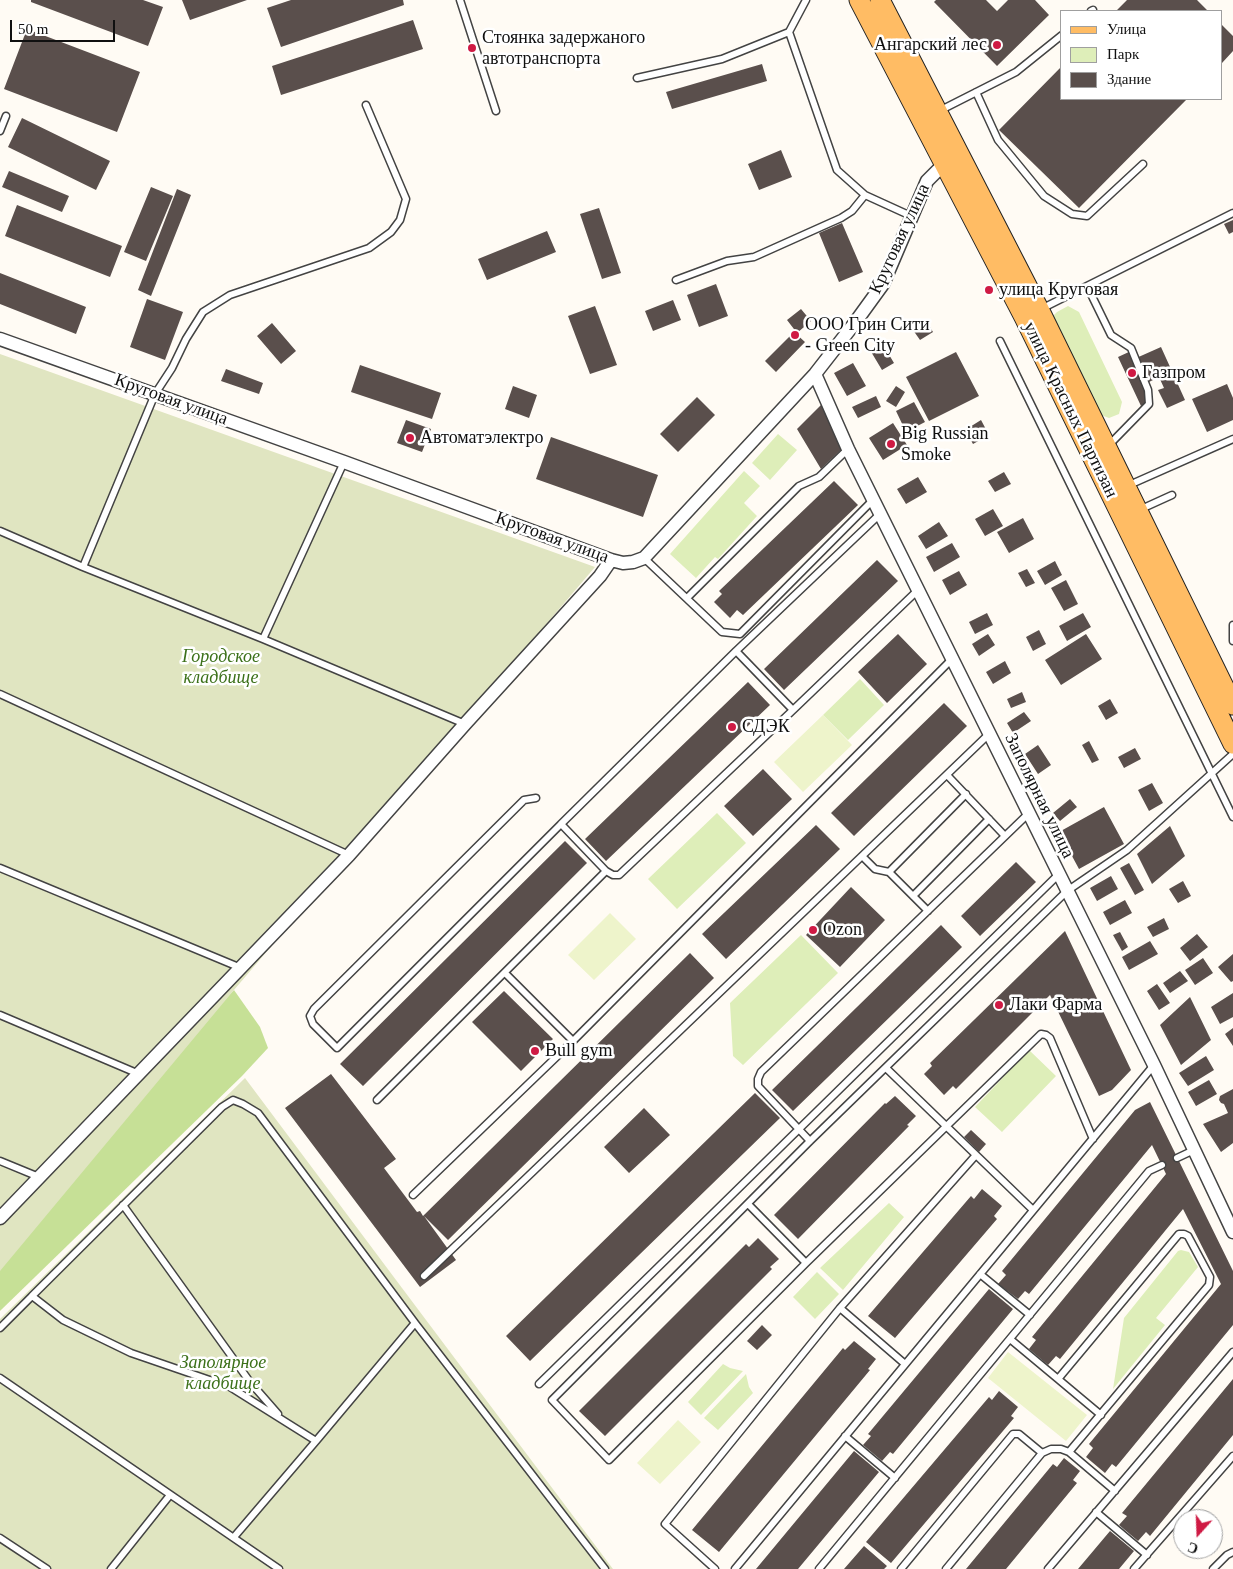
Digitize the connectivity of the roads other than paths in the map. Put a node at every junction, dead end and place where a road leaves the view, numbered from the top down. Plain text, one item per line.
1 (460, 0) edge
2 (806, 0) edge
3 (859, 0) edge
4 (880, 0) edge
5 (788, 32) junction
6 (1060, 37) edge
7 (636, 78) dead end
8 (976, 92) junction
9 (366, 105) dead end
10 (496, 111) dead end
11 (937, 111) junction
12 (6, 116) dead end
13 (0, 131) edge
14 (952, 159) junction
15 (1143, 164) dead end
16 (865, 195) junction
17 (1233, 213) edge
18 (911, 216) junction
19 (676, 280) dead end
20 (1087, 286) junction
21 (1032, 313) junction
22 (0, 339) edge
23 (1000, 341) dead end
24 (815, 374) junction
25 (154, 394) junction
26 (1233, 440) edge
27 (1107, 446) junction
28 (848, 449) junction
29 (344, 462) junction
30 (1126, 487) junction
31 (1172, 495) dead end
32 (874, 500) junction
33 (1138, 511) junction
34 (880, 514) junction
35 (0, 531) edge
36 (644, 558) junction
37 (611, 560) junction
38 (83, 567) junction
39 (918, 590) junction
40 (687, 598) junction
41 (1233, 625) edge
42 (263, 639) junction
43 (1233, 641) edge
44 (736, 651) junction
45 (952, 659) junction
46 (0, 694) edge
47 (1231, 697) edge
48 (792, 710) junction
49 (465, 724) junction
50 (990, 734) junction
51 (1233, 744) edge
52 (1233, 754) edge
53 (1211, 772) junction
54 (948, 774) junction
55 (966, 794) junction
56 (536, 798) dead end
57 (1028, 813) junction
58 (1233, 817) edge
59 (989, 819) junction
60 (561, 824) junction
61 (1005, 836) junction
62 (349, 856) junction
63 (862, 856) junction
64 (0, 868) edge
65 (606, 871) junction
66 (889, 872) junction
67 (1059, 874) junction
68 (1067, 891) junction
69 (913, 896) junction
70 (928, 911) junction
71 (241, 968) junction
72 (505, 973) junction
73 (0, 1014) edge
74 (573, 1041) junction
75 (1154, 1065) junction
76 (886, 1068) junction
77 (139, 1074) junction
78 (377, 1100) dead end
79 (946, 1126) junction
80 (799, 1129) junction
81 (1093, 1139) junction
82 (810, 1141) junction
83 (1194, 1150) junction
84 (976, 1154) junction
85 (1177, 1158) dead end
86 (0, 1161) edge
87 (1162, 1165) dead end
88 (39, 1177) junction
89 (413, 1195) dead end
90 (748, 1204) junction
91 (123, 1205) junction
92 (1033, 1210) junction
93 (0, 1218) edge
94 (1233, 1232) edge
95 (806, 1263) junction
96 (980, 1274) junction
97 (424, 1276) dead end
98 (32, 1296) junction
99 (840, 1308) junction
100 (1030, 1315) junction
101 (415, 1323) junction
102 (0, 1328) edge
103 (1010, 1339) junction
104 (1233, 1352) edge
105 (905, 1364) junction
106 (0, 1378) edge
107 (1058, 1380) junction
108 (539, 1384) dead end
109 (1100, 1415) junction
110 (283, 1418) junction
111 (845, 1436) junction
112 (316, 1441) junction
113 (1070, 1452) junction
114 (1042, 1453) junction
115 (1233, 1456) edge
116 (895, 1478) junction
117 (1114, 1491) junction
118 (170, 1495) junction
119 (1096, 1512) junction
120 (234, 1537) junction
121 (0, 1538) edge
122 (1233, 1552) edge
123 (1147, 1555) junction
124 (47, 1569) edge
125 (110, 1569) edge
126 (279, 1569) edge
127 (604, 1569) edge
128 (715, 1569) edge
129 (735, 1569) edge
130 (819, 1569) edge
131 (901, 1569) edge
132 (946, 1569) edge
133 (1048, 1569) edge
134 (1134, 1569) edge
135 (1213, 1569) edge

1 - 10 lane
2 - 5 lane
3 - 14 main road, улица Красных Партизан
4 - 11 main road, улица Красных Партизан
5 - 7 lane
5 - 16 lane
6 - 8 lane
8 - 11 lane
8 - 15 lane
9 - 25 lane
11 - 14 main road, улица Красных Партизан
12 - 13 lane
14 - 18 street, Круговая улица
14 - 21 main road, улица Красных Партизан
16 - 18 lane
16 - 19 lane
17 - 20 lane
18 - 24 street, Круговая улица
20 - 21 lane
20 - 27 lane
21 - 27 main road, улица Красных Партизан
21 - 51 main road, улица Красных Партизан
22 - 25 street, Круговая улица
23 - 53 lane
24 - 28 street, Заполярная улица
24 - 36 street, Круговая улица
25 - 29 street, Круговая улица
25 - 38 lane
26 - 30 lane
27 - 30 main road, улица Красных Партизан
28 - 32 street, Заполярная улица
28 - 40 lane
29 - 37 street, Круговая улица
29 - 42 lane
30 - 33 main road, улица Красных Партизан
31 - 33 lane
32 - 34 street, Заполярная улица
32 - 40 lane
33 - 47 main road, улица Красных Партизан
34 - 39 street, Заполярная улица
34 - 44 lane
35 - 38 lane
36 - 37 street, Круговая улица
36 - 40 lane
37 - 49 street
38 - 42 lane
39 - 45 street, Заполярная улица
39 - 48 lane
41 - 43 lane
42 - 49 lane
44 - 48 lane
44 - 60 lane
45 - 50 street, Заполярная улица
45 - 74 lane
46 - 62 lane
48 - 65 lane
49 - 62 street
50 - 54 lane
50 - 57 street, Заполярная улица
52 - 53 lane
53 - 58 lane
53 - 68 lane
54 - 55 lane
54 - 63 lane
55 - 59 lane
55 - 66 lane
56 - 60 lane
57 - 61 lane
57 - 67 street, Заполярная улица
59 - 61 lane
59 - 69 lane
60 - 65 lane
61 - 70 lane
62 - 71 street
63 - 66 lane
63 - 97 lane
64 - 71 lane
65 - 72 lane
66 - 69 lane
67 - 68 street, Заполярная улица
67 - 80 lane
68 - 75 street, Заполярная улица
68 - 76 lane
69 - 70 lane
70 - 80 lane
71 - 77 street
72 - 74 lane
72 - 78 lane
73 - 77 lane
74 - 89 lane
75 - 81 lane
75 - 83 street, Заполярная улица
76 - 79 lane
76 - 82 lane
77 - 88 street
79 - 81 lane
79 - 84 lane
79 - 95 lane
80 - 82 lane
80 - 108 lane
81 - 92 lane
82 - 90 lane
83 - 85 lane
83 - 94 street, Заполярная улица
84 - 92 lane
84 - 99 lane
86 - 88 lane
87 - 100 lane
88 - 93 street
90 - 95 lane
90 - 95 lane
91 - 98 lane
91 - 101 lane
91 - 110 lane
92 - 96 lane
96 - 100 lane
96 - 105 lane
98 - 102 lane
98 - 110 lane
99 - 105 lane
99 - 128 lane
100 - 103 lane
101 - 112 lane
101 - 127 lane
103 - 107 lane
103 - 116 lane
104 - 117 lane
105 - 111 lane
106 - 118 lane
107 - 109 lane
107 - 109 lane
109 - 113 lane
110 - 112 lane
111 - 116 lane
111 - 129 lane
112 - 120 lane
113 - 114 lane
113 - 117 lane
114 - 131 lane
114 - 132 lane
115 - 123 lane
116 - 130 lane
117 - 119 lane
118 - 120 lane
118 - 125 lane
119 - 123 lane
119 - 133 lane
120 - 126 lane
121 - 124 lane
122 - 135 lane
123 - 134 lane

